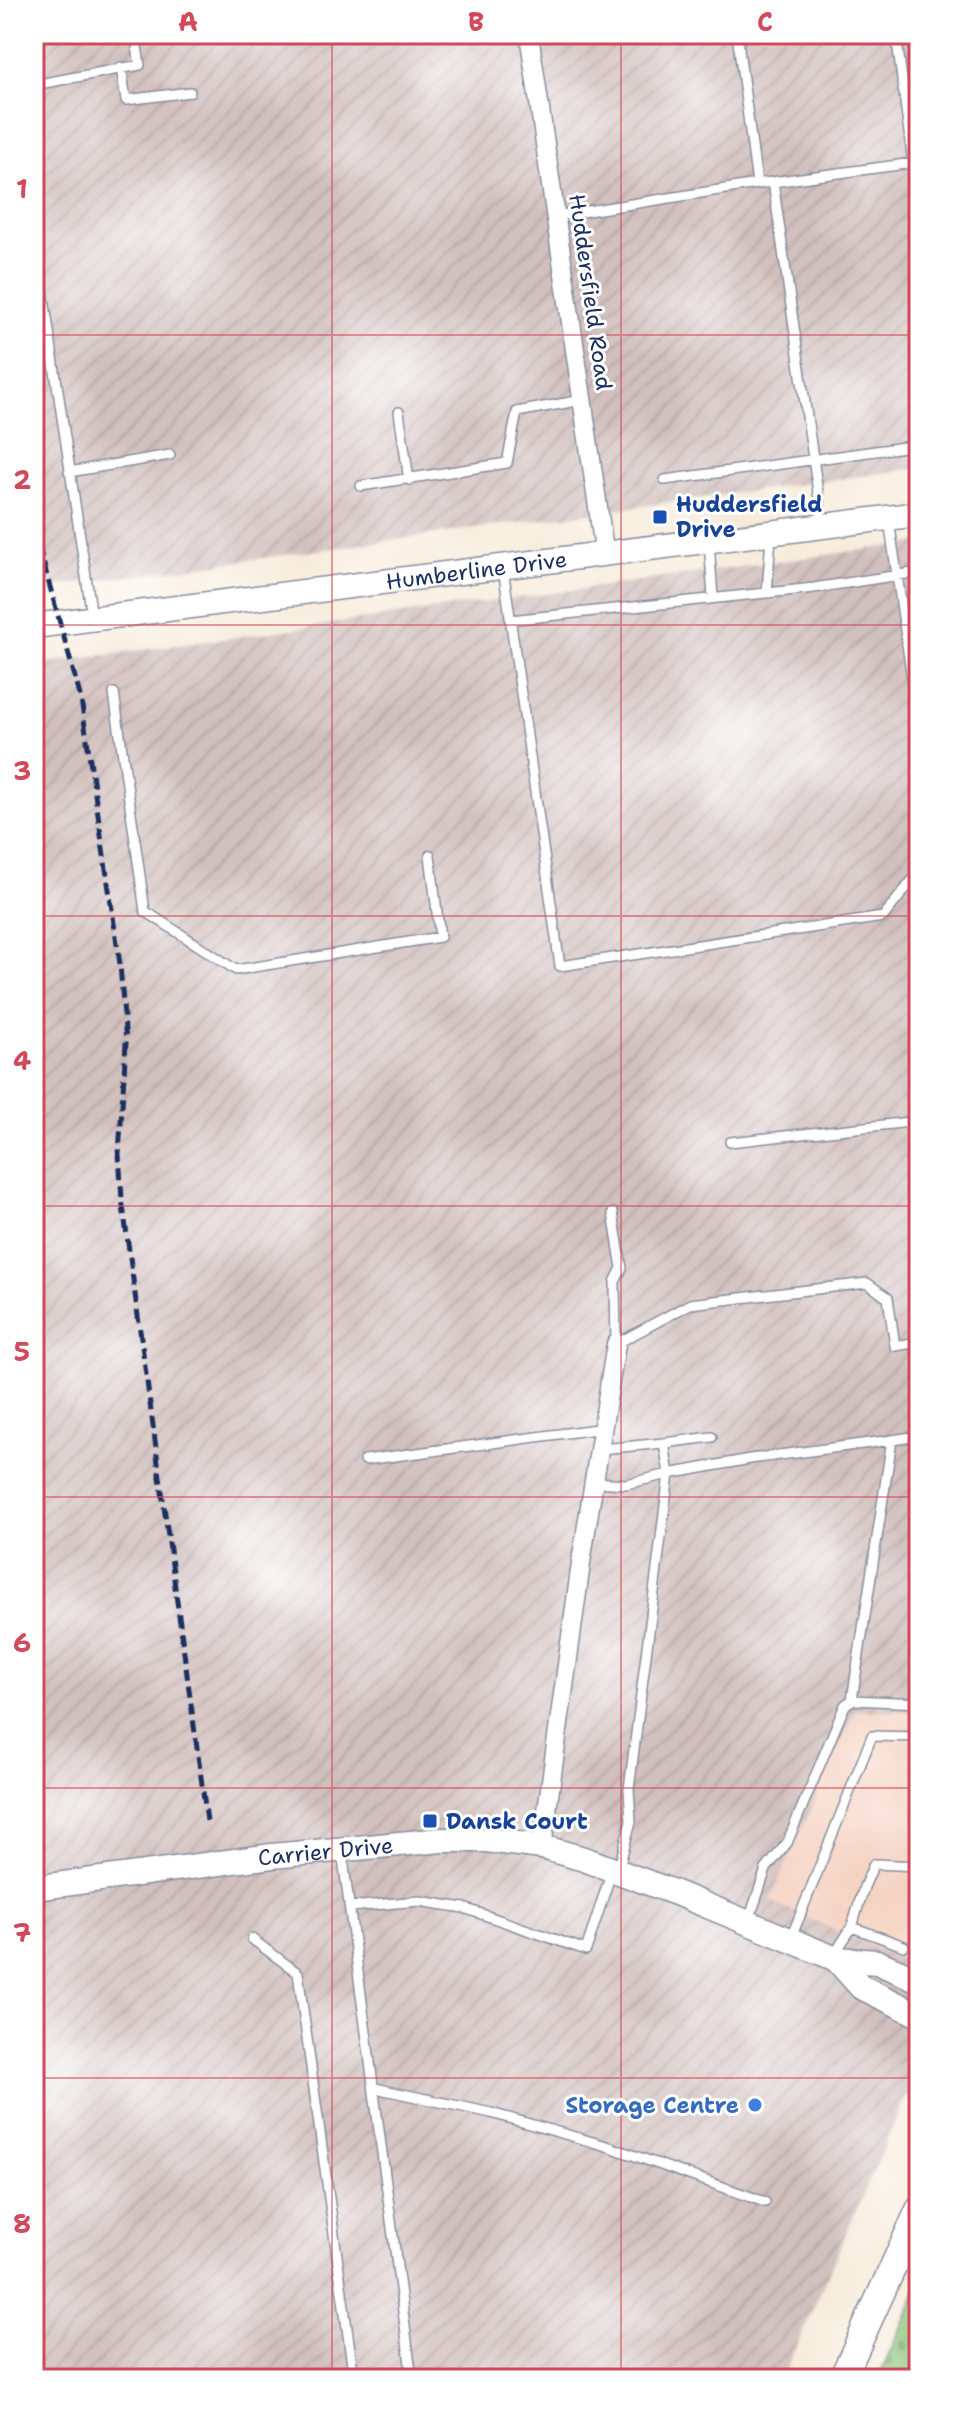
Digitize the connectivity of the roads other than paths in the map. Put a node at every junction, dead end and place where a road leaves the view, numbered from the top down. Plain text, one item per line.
1 (135, 34) edge
2 (529, 34) edge
3 (737, 34) edge
4 (896, 34) edge
5 (121, 67) junction
6 (34, 85) edge
7 (190, 92) dead end
8 (916, 163) edge
9 (773, 182) junction
10 (757, 184) junction
11 (556, 216) junction
12 (34, 232) edge
13 (582, 400) junction
14 (399, 412) dead end
15 (919, 445) edge
16 (170, 455) dead end
17 (813, 459) junction
18 (69, 472) junction
19 (409, 480) junction
20 (665, 480) dead end
21 (361, 486) dead end
22 (919, 514) edge
23 (889, 518) junction
24 (823, 527) junction
25 (771, 534) junction
26 (709, 542) junction
27 (605, 556) junction
28 (503, 568) junction
29 (919, 572) edge
30 (897, 575) junction
31 (767, 593) junction
32 (713, 597) junction
33 (92, 618) junction
34 (510, 620) junction
35 (34, 626) edge
36 (114, 693) dead end
37 (919, 727) edge
38 (430, 855) dead end
39 (919, 872) edge
40 (919, 1121) edge
41 (730, 1142) dead end
42 (613, 1213) dead end
43 (919, 1342) edge
44 (616, 1344) junction
45 (604, 1428) junction
46 (919, 1436) edge
47 (712, 1437) dead end
48 (892, 1440) junction
49 (664, 1443) junction
50 (601, 1449) junction
51 (365, 1460) dead end
52 (669, 1474) junction
53 (595, 1482) junction
54 (852, 1700) junction
55 (919, 1703) edge
56 (919, 1737) edge
57 (542, 1847) junction
58 (342, 1849) junction
59 (919, 1866) edge
60 (615, 1870) junction
61 (34, 1888) edge
62 (350, 1907) junction
63 (748, 1923) junction
64 (852, 1927) junction
65 (252, 1939) dead end
66 (790, 1941) junction
67 (904, 1946) dead end
68 (834, 1958) junction
69 (919, 1980) edge
70 (919, 2015) edge
71 (375, 2088) junction
72 (765, 2202) dead end
73 (919, 2210) edge
74 (354, 2379) edge
75 (412, 2379) edge
76 (842, 2379) edge

1 - 5 lane
2 - 11 street, Huddersfield Road
3 - 10 lane
4 - 8 lane
5 - 6 lane
5 - 7 lane
8 - 9 lane
9 - 10 lane
9 - 17 lane
10 - 11 lane
11 - 13 street, Huddersfield Road
12 - 18 lane
13 - 19 lane
13 - 27 street, Huddersfield Road
14 - 19 lane
15 - 17 lane
16 - 18 lane
17 - 20 lane
17 - 24 lane
18 - 33 lane
19 - 21 lane
22 - 23 street, Humberline Drive
23 - 24 street, Humberline Drive
23 - 30 lane
24 - 25 street, Humberline Drive
25 - 26 street, Humberline Drive
25 - 31 lane
26 - 27 street, Humberline Drive
26 - 32 lane
27 - 28 street, Humberline Drive
28 - 33 street, Humberline Drive
28 - 34 lane
29 - 30 lane
30 - 31 lane
30 - 37 lane
31 - 32 lane
32 - 34 lane
33 - 35 street, Humberline Drive
34 - 39 lane
36 - 38 lane
40 - 41 lane
42 - 44 lane
43 - 44 lane
44 - 45 street
45 - 50 street
45 - 51 lane
46 - 48 lane
47 - 49 lane
48 - 52 lane
48 - 54 lane
49 - 50 lane
49 - 52 lane
50 - 53 street
52 - 53 lane
52 - 60 lane
53 - 57 street
54 - 55 lane
54 - 63 lane
56 - 66 lane
57 - 58 street, Carrier Drive
57 - 60 street, Carrier Drive
58 - 61 street, Carrier Drive
58 - 62 lane
59 - 64 lane
60 - 62 lane
60 - 63 street, Carrier Drive
62 - 71 lane
63 - 66 street, Carrier Drive
64 - 67 lane
64 - 68 lane
65 - 74 lane
66 - 68 street, Carrier Drive
68 - 69 street, Carrier Drive
68 - 70 street, Carrier Drive
71 - 72 lane
71 - 75 lane
73 - 76 main road

